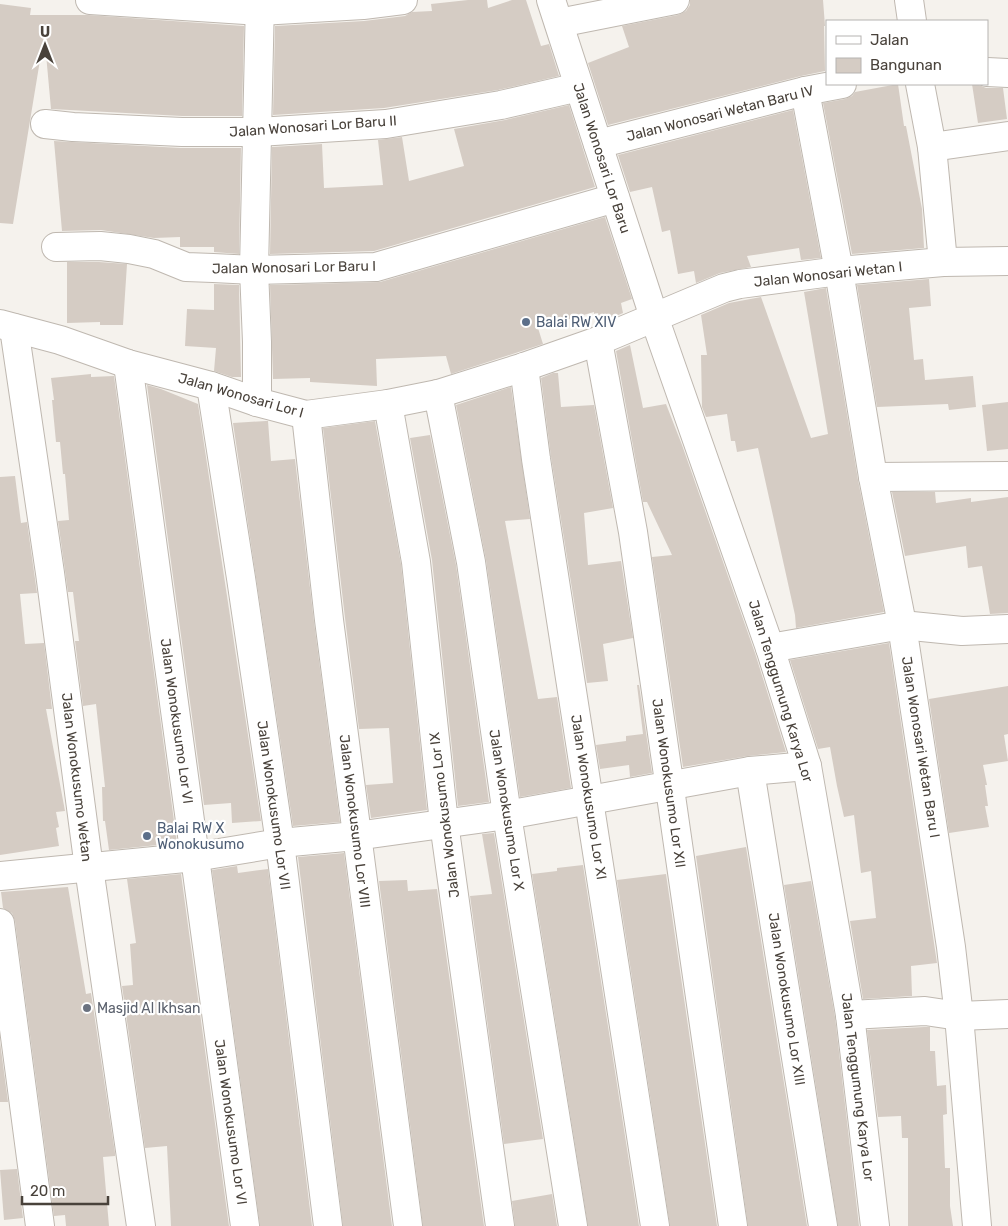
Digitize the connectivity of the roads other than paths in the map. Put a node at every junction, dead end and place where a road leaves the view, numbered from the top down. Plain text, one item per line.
1 (90, 0) edge
2 (403, 0) edge
3 (675, 0) edge
4 (910, 0) edge
5 (260, 5) edge
6 (555, 12) edge
7 (912, 20) edge
8 (988, 72) edge
9 (1008, 73) edge
10 (837, 85) edge
11 (920, 85) edge
12 (579, 88) junction
13 (804, 91) junction
14 (45, 124) dead end
15 (258, 132) junction
16 (1008, 136) edge
17 (598, 144) junction
18 (932, 147) junction
19 (615, 198) junction
20 (56, 247) dead end
21 (1008, 261) edge
22 (942, 262) junction
23 (254, 270) junction
24 (839, 271) junction
25 (654, 317) junction
26 (7, 326) edge
27 (598, 341) junction
28 (128, 364) junction
29 (524, 367) junction
30 (211, 386) junction
31 (438, 394) junction
32 (257, 402) junction
33 (388, 404) junction
34 (306, 415) junction
35 (1008, 476) edge
36 (873, 477) junction
37 (902, 625) junction
38 (1008, 629) edge
39 (770, 648) junction
40 (807, 766) junction
41 (750, 772) junction
42 (670, 786) junction
43 (589, 799) junction
44 (507, 815) junction
45 (444, 823) junction
46 (356, 836) junction
47 (280, 843) junction
48 (196, 857) junction
49 (89, 868) junction
50 (0, 876) edge
51 (0, 924) edge
52 (1008, 1014) edge
53 (850, 1015) junction
54 (959, 1016) junction
55 (40, 1226) edge
56 (141, 1226) edge
57 (245, 1226) edge
58 (328, 1226) edge
59 (408, 1226) edge
60 (500, 1226) edge
61 (573, 1226) edge
62 (655, 1226) edge
63 (733, 1226) edge
64 (823, 1226) edge
65 (875, 1226) edge
66 (976, 1226) edge

1 - 5 street
2 - 5 street
3 - 6 street
4 - 7 street
5 - 15 street
6 - 12 street, Jalan Wonosari Lor Baru
8 - 9 street
10 - 13 street, Jalan Wonosari Wetan Baru IV
11 - 18 street
12 - 15 street, Jalan Wonosari Lor Baru II
12 - 17 street, Jalan Wonosari Lor Baru
13 - 17 street, Jalan Wonosari Wetan Baru IV
13 - 24 street, Jalan Wonosari Wetan Baru I
14 - 15 street, Jalan Wonosari Lor Baru II
15 - 23 street
16 - 18 street
17 - 19 street, Jalan Wonosari Lor Baru
18 - 22 street
19 - 23 street, Jalan Wonosari Lor Baru I
19 - 25 street, Jalan Wonosari Lor Baru
20 - 23 street, Jalan Wonosari Lor Baru I
21 - 22 street, Jalan Wonosari Wetan I
22 - 24 street, Jalan Wonosari Wetan I
23 - 32 street
24 - 25 street, Jalan Wonosari Wetan I
24 - 36 street, Jalan Wonosari Wetan Baru I
25 - 27 street, Jalan Wonosari Lor I
25 - 39 street, Jalan Tenggumung Karya Lor
26 - 28 street, Jalan Wonosari Lor I
26 - 49 street, Jalan Wonokusumo Wetan
27 - 29 street, Jalan Wonosari Lor I
27 - 42 street, Jalan Wonokusumo Lor XII
28 - 30 street, Jalan Wonosari Lor I
28 - 48 street, Jalan Wonokusumo Lor VI
29 - 31 street, Jalan Wonosari Lor I
29 - 43 street, Jalan Wonokusumo Lor XI
30 - 32 street, Jalan Wonosari Lor I
30 - 47 street, Jalan Wonokusumo Lor VII
31 - 33 street, Jalan Wonosari Lor I
31 - 44 street, Jalan Wonokusumo Lor X
32 - 34 street, Jalan Wonosari Lor I
33 - 34 street, Jalan Wonosari Lor I
33 - 45 street, Jalan Wonokusumo Lor IX
34 - 46 street, Jalan Wonokusumo Lor VIII
35 - 36 street
36 - 37 street, Jalan Wonosari Wetan Baru I
37 - 38 street
37 - 39 street
37 - 54 street, Jalan Wonosari Wetan Baru I
39 - 40 street, Jalan Tenggumung Karya Lor
40 - 41 street
40 - 53 street, Jalan Tenggumung Karya Lor
41 - 42 street
41 - 64 street, Jalan Wonokusumo Lor XIII
42 - 43 street
42 - 63 street, Jalan Wonokusumo Lor XII
43 - 44 street
43 - 62 street, Jalan Wonokusumo Lor XI
44 - 45 street
44 - 61 street, Jalan Wonokusumo Lor X
45 - 46 street
45 - 60 street, Jalan Wonokusumo Lor IX
46 - 47 street
46 - 59 street, Jalan Wonokusumo Lor VIII
47 - 48 street
47 - 58 street, Jalan Wonokusumo Lor VII
48 - 49 street
48 - 57 street, Jalan Wonokusumo Lor VI
49 - 50 street
49 - 56 street, Jalan Wonokusumo Wetan
51 - 55 street
52 - 54 street
53 - 54 street
53 - 65 street, Jalan Tenggumung Karya Lor
54 - 66 street, Jalan Wonosari Wetan Baru I

